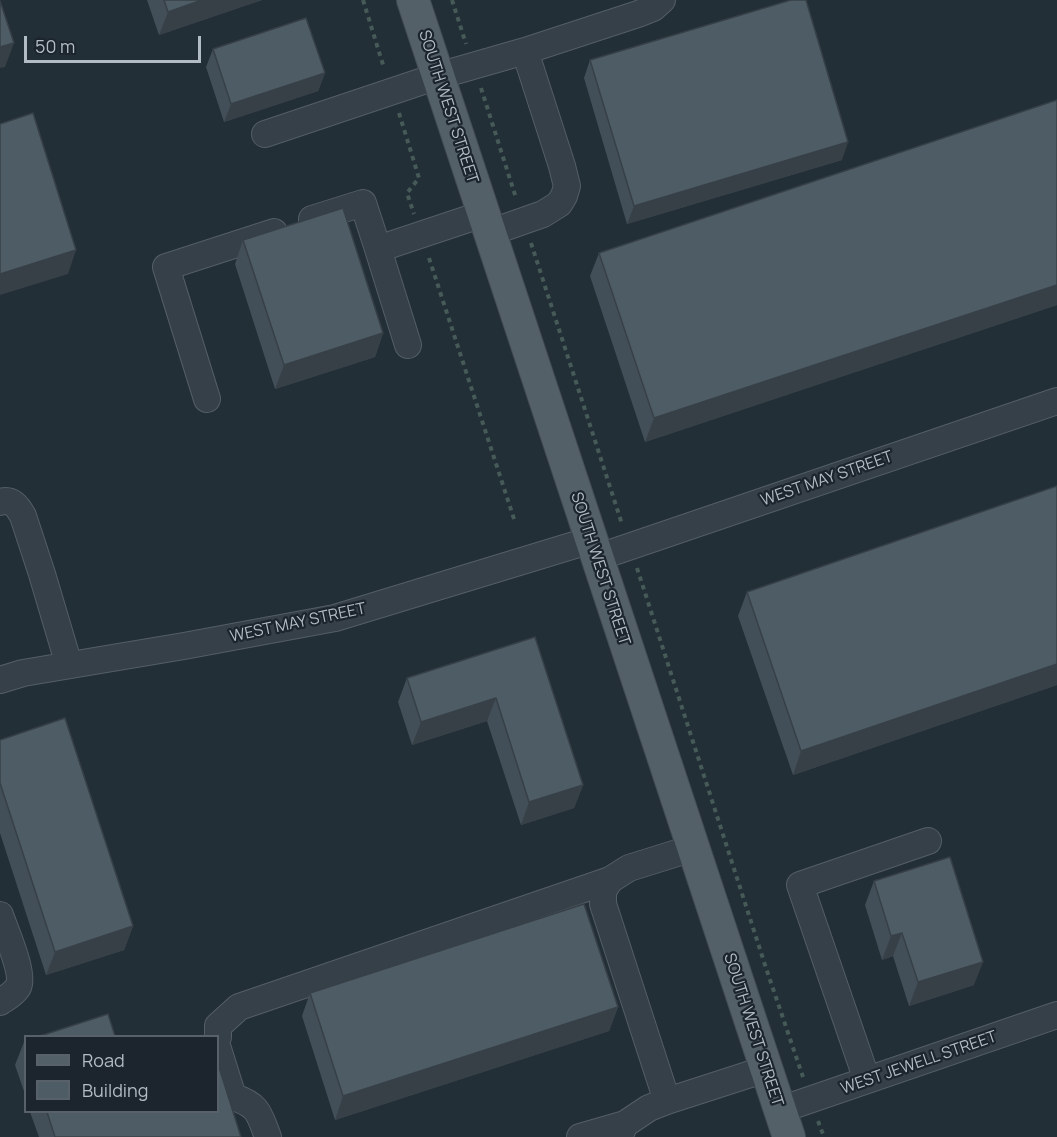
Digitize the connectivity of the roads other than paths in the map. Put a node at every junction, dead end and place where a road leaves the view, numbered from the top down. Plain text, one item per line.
1 (414, 0) edge
2 (662, 0) edge
3 (525, 51) junction
4 (438, 76) junction
5 (265, 134) dead end
6 (486, 224) junction
7 (378, 249) junction
8 (408, 345) dead end
9 (207, 399) dead end
10 (1057, 401) edge
11 (0, 502) edge
12 (594, 549) junction
13 (69, 665) junction
14 (0, 680) edge
15 (928, 841) dead end
16 (693, 848) junction
17 (610, 880) junction
18 (0, 915) edge
19 (0, 1002) edge
20 (1057, 1015) edge
21 (218, 1035) edge
22 (219, 1052) edge
23 (766, 1069) junction
24 (867, 1080) junction
25 (667, 1101) junction
26 (784, 1124) edge
27 (622, 1131) edge
28 (268, 1137) edge
29 (580, 1137) edge

1 - 4 main road, SOUTH WEST STREET
2 - 3 street
3 - 4 street
3 - 6 street
4 - 5 street
4 - 6 main road, SOUTH WEST STREET
6 - 7 street
6 - 12 main road, SOUTH WEST STREET
7 - 8 street
7 - 9 street
10 - 12 street, WEST MAY STREET
11 - 13 street
12 - 13 street, WEST MAY STREET
12 - 16 main road, SOUTH WEST STREET
13 - 14 street, WEST MAY STREET
15 - 24 street
16 - 17 street
16 - 23 main road, SOUTH WEST STREET
17 - 21 street
17 - 25 street
18 - 19 street
20 - 24 street, WEST JEWELL STREET
22 - 28 street
23 - 25 street
23 - 26 main road, SOUTH WEST STREET
24 - 26 street, WEST JEWELL STREET
25 - 27 street
27 - 29 street

